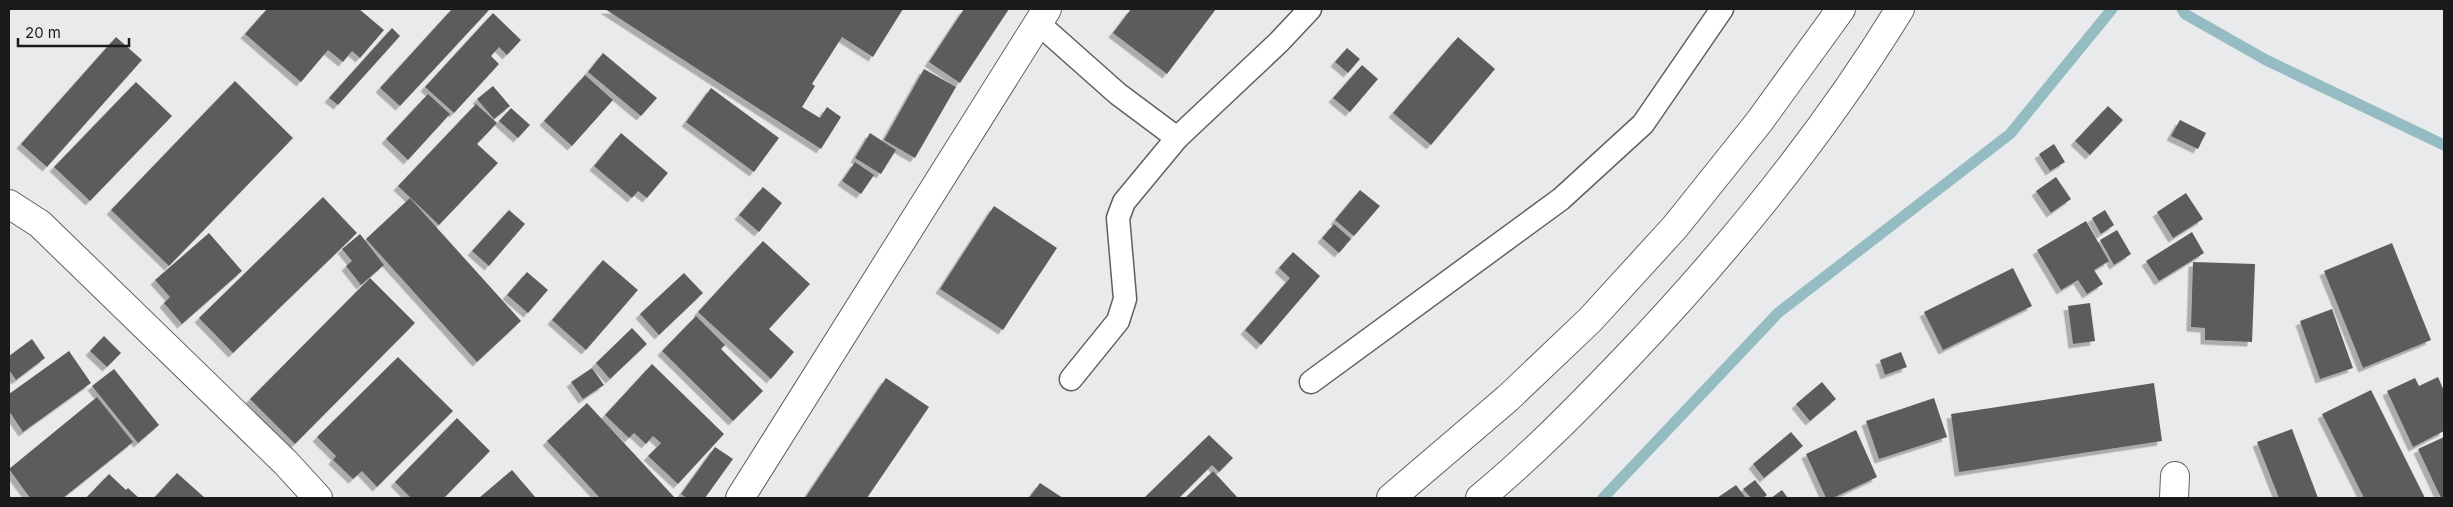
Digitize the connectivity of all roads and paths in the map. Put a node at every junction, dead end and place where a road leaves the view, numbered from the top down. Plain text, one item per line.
1 (1310, 9) edge
2 (1722, 9) edge
3 (1840, 9) edge
4 (1900, 9) edge
5 (1042, 16) edge
6 (1177, 138) junction
7 (9, 204) edge
8 (1071, 379) dead end
9 (1311, 382) dead end
10 (318, 498) edge
11 (740, 498) edge
12 (1390, 498) edge
13 (1480, 498) edge

1 - 6 lane
2 - 9 lane
3 - 12 main road
4 - 13 main road
5 - 6 lane
5 - 11 main road
6 - 8 lane
7 - 10 main road

